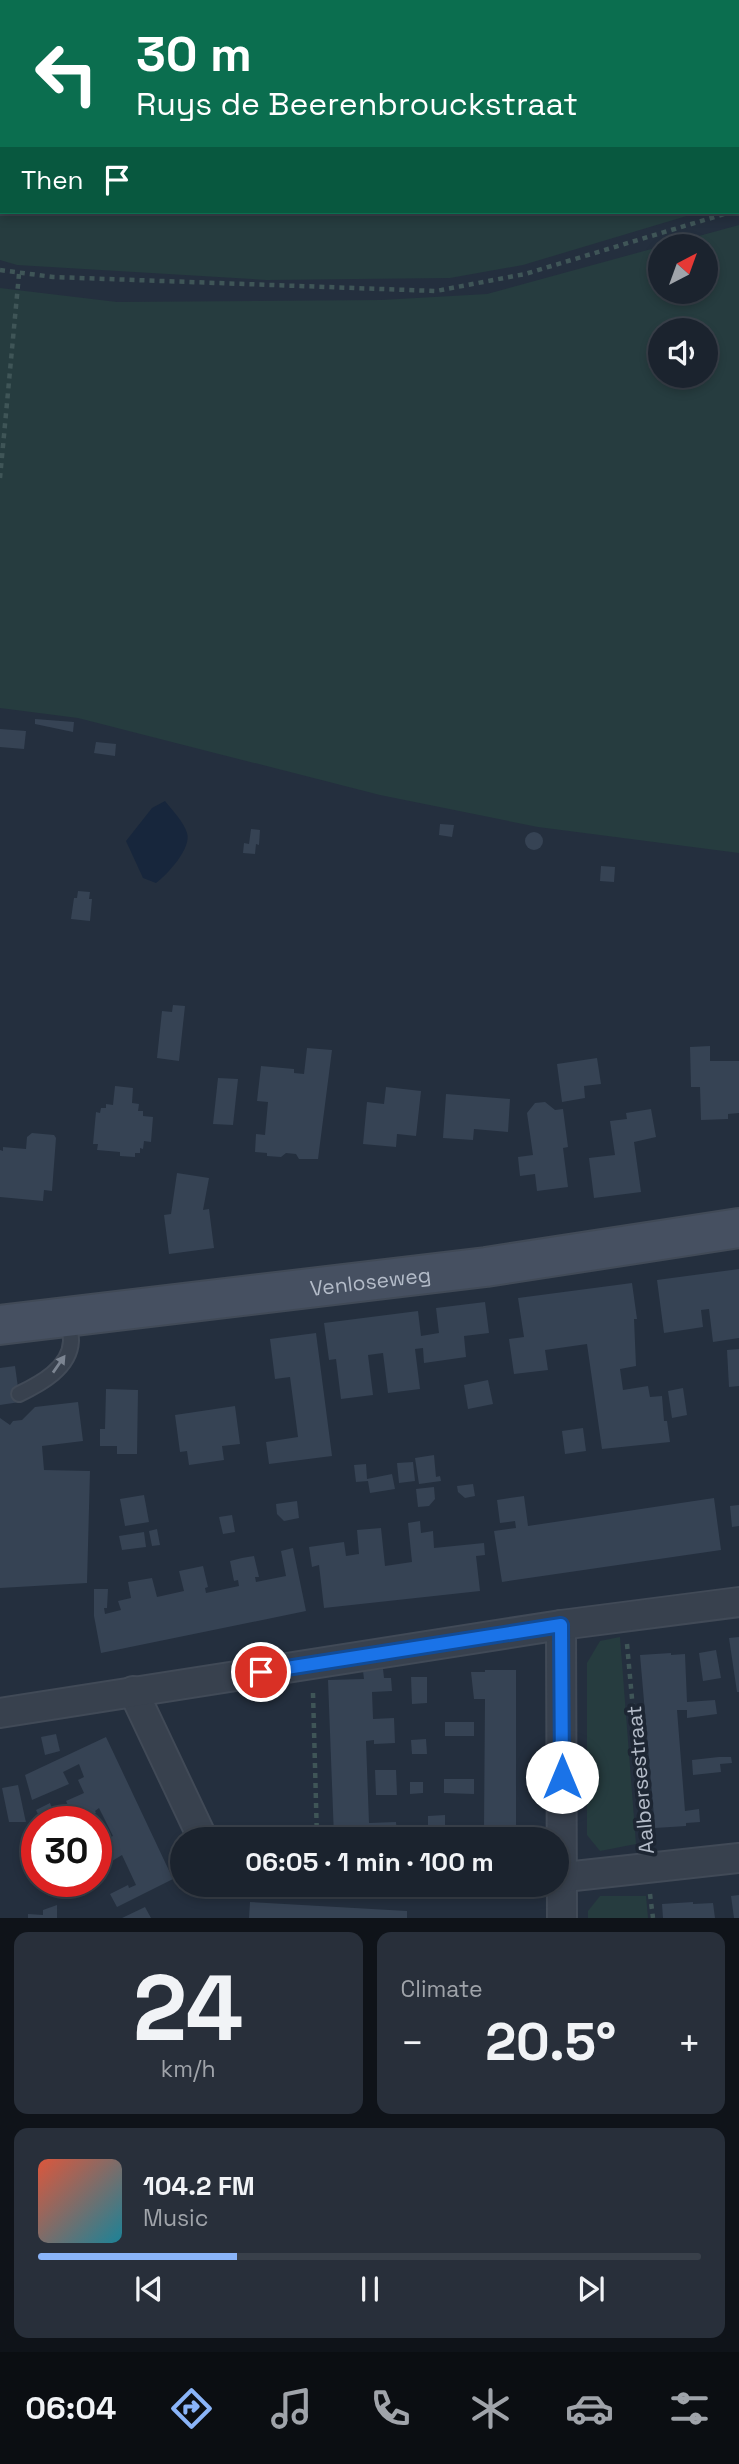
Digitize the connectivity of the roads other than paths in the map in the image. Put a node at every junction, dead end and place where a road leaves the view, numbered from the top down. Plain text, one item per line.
1 (739, 1228) edge
2 (68, 1317) junction
3 (0, 1325) edge
4 (19, 1394) dead end
5 (739, 1602) edge
6 (561, 1625) junction
7 (133, 1691) junction
8 (0, 1713) edge
9 (197, 1827) edge
10 (559, 1827) edge
11 (739, 1858) edge
12 (569, 1877) edge
13 (560, 1897) edge
14 (562, 1918) edge

1 - 2 main road, Venloseweg
2 - 3 main road, Venloseweg
4 -> 2 lane
5 - 6 street
6 - 7 street
6 - 10 street
7 - 8 street
7 - 9 street
11 - 12 street
13 - 14 street

